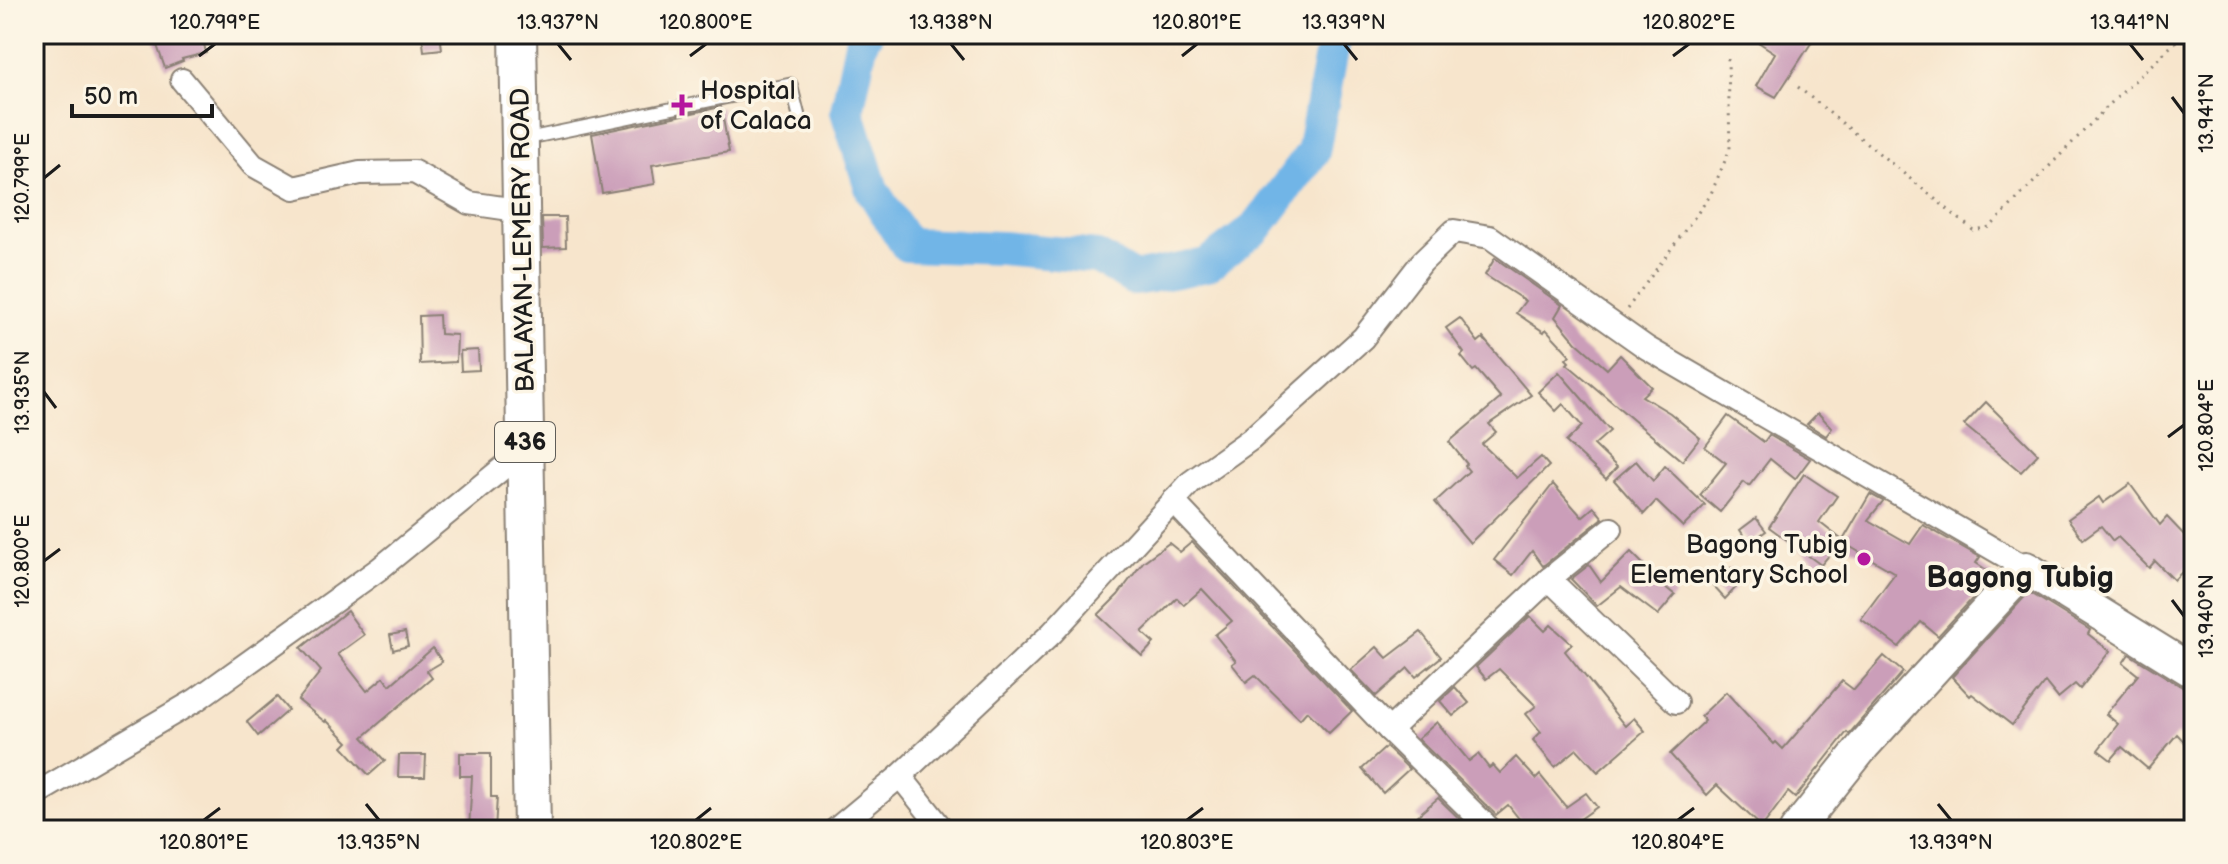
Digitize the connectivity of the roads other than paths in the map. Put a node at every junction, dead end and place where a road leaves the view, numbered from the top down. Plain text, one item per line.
1 (518, 44) edge
2 (182, 80) dead end
3 (799, 116) dead end
4 (521, 140) junction
5 (523, 211) junction
6 (525, 450) junction
7 (1173, 501) junction
8 (1611, 529) dead end
9 (2026, 568) junction
10 (1549, 579) junction
11 (2194, 672) edge
12 (1676, 702) dead end
13 (1389, 730) junction
14 (900, 776) junction
15 (34, 795) edge
16 (532, 830) edge
17 (835, 830) edge
18 (943, 830) edge
19 (1491, 830) edge
20 (1796, 830) edge

1 - 4 main road, BALAYAN-LEMERY ROAD / 436
2 - 5 street
3 - 4 lane
4 - 5 main road, BALAYAN-LEMERY ROAD / 436
5 - 6 main road, BALAYAN-LEMERY ROAD / 436
6 - 15 street
6 - 16 main road, BALAYAN-LEMERY ROAD / 436
7 - 9 street
7 - 13 street
7 - 14 street
8 - 10 street
9 - 11 street
9 - 20 street
10 - 12 street
10 - 13 street
13 - 19 street
14 - 17 street
14 - 18 street

